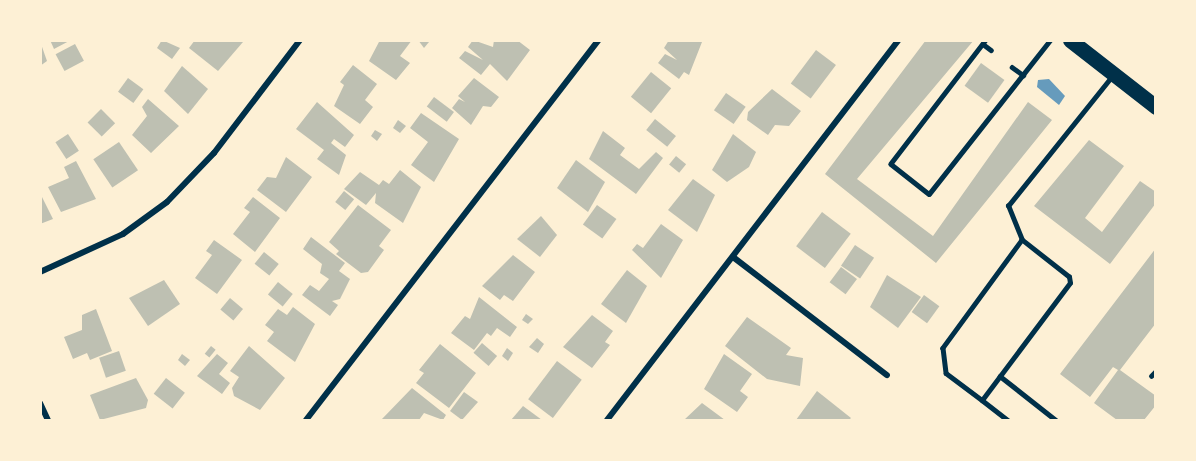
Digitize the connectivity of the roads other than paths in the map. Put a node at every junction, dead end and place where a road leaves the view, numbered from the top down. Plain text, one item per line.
1 (300, 40) edge
2 (599, 40) edge
3 (899, 40) edge
4 (1050, 40) edge
5 (1070, 40) edge
6 (985, 42) edge
7 (991, 50) dead end
8 (1012, 67) dead end
9 (1113, 74) junction
10 (1023, 75) junction
11 (1155, 107) edge
12 (1022, 240) junction
13 (733, 257) junction
14 (40, 272) edge
15 (1155, 371) edge
16 (887, 375) dead end
17 (1000, 376) junction
18 (1151, 376) dead end
19 (982, 400) junction
20 (40, 404) edge
21 (48, 420) edge
22 (306, 420) edge
23 (607, 420) edge
24 (1008, 420) edge
25 (1056, 420) edge

1 - 14 street
2 - 22 street
3 - 13 street
4 - 10 lane
5 - 9 main road
6 - 7 lane
6 - 10 lane
8 - 10 lane
9 - 11 main road
9 - 12 lane
12 - 17 lane
12 - 19 lane
13 - 16 street
13 - 23 street
15 - 18 lane
17 - 19 lane
17 - 25 lane
19 - 24 lane
20 - 21 street

